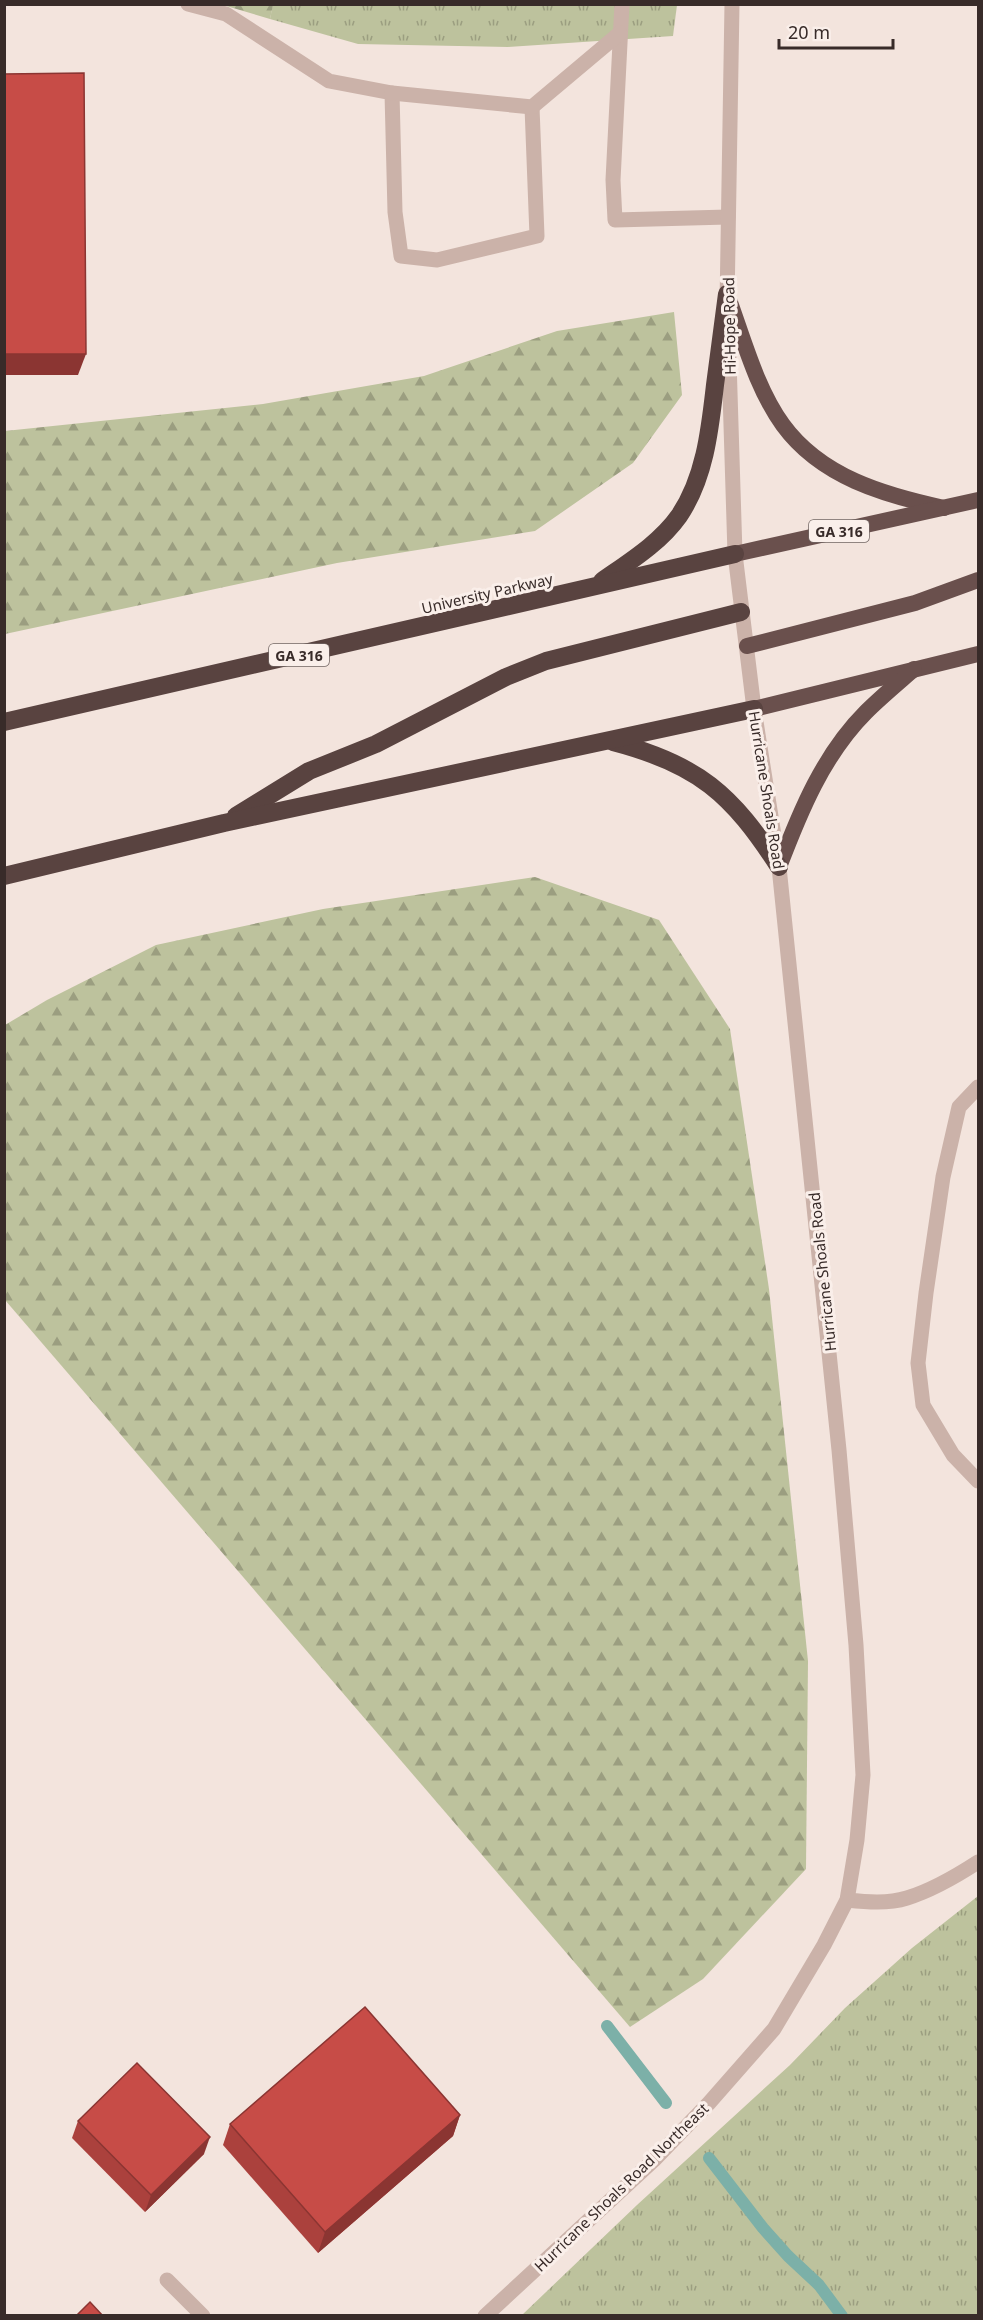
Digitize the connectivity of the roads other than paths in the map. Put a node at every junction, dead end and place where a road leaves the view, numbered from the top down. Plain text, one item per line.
1 (188, 4) edge
2 (622, 4) edge
3 (732, 4) edge
4 (620, 33) junction
5 (392, 93) junction
6 (532, 107) junction
7 (728, 217) junction
8 (727, 294) junction
9 (978, 500) edge
10 (944, 508) junction
11 (735, 554) junction
12 (978, 580) edge
13 (593, 587) junction
14 (741, 612) junction
15 (747, 646) junction
16 (978, 654) edge
17 (914, 669) junction
18 (754, 709) junction
19 (4, 722) edge
20 (609, 740) junction
21 (224, 823) junction
22 (779, 867) junction
23 (4, 876) edge
24 (978, 1087) edge
25 (978, 1481) edge
26 (978, 1862) edge
27 (847, 1900) junction
28 (168, 2280) dead end
29 (203, 2316) edge
30 (485, 2316) edge

1 - 5 street
2 - 4 street
3 - 7 street, Hi-Hope Road
4 - 6 street
4 - 7 street
5 - 6 street
5 - 6 street
7 - 8 street, Hi-Hope Road
8 - 10 highway
8 - 11 street, Hi-Hope Road
8 - 13 highway
9 - 10 highway, University Parkway / GA 316
10 - 11 highway, University Parkway / GA 316
11 - 13 highway, University Parkway / GA 316
11 - 14 street, Hi-Hope Road
12 - 15 highway
13 - 19 highway, University Parkway / GA 316
14 - 15 street, Hi-Hope Road
14 - 21 highway
15 - 18 street, Hurricane Shoals Road
16 - 17 highway
17 - 18 highway
17 - 22 highway
18 - 20 highway
18 - 22 street, Hurricane Shoals Road
20 - 21 highway
20 - 22 highway
21 - 23 highway
22 - 27 street, Hurricane Shoals Road
24 - 25 street
26 - 27 street
27 - 30 street, Hurricane Shoals Road Northeast
28 - 29 street

